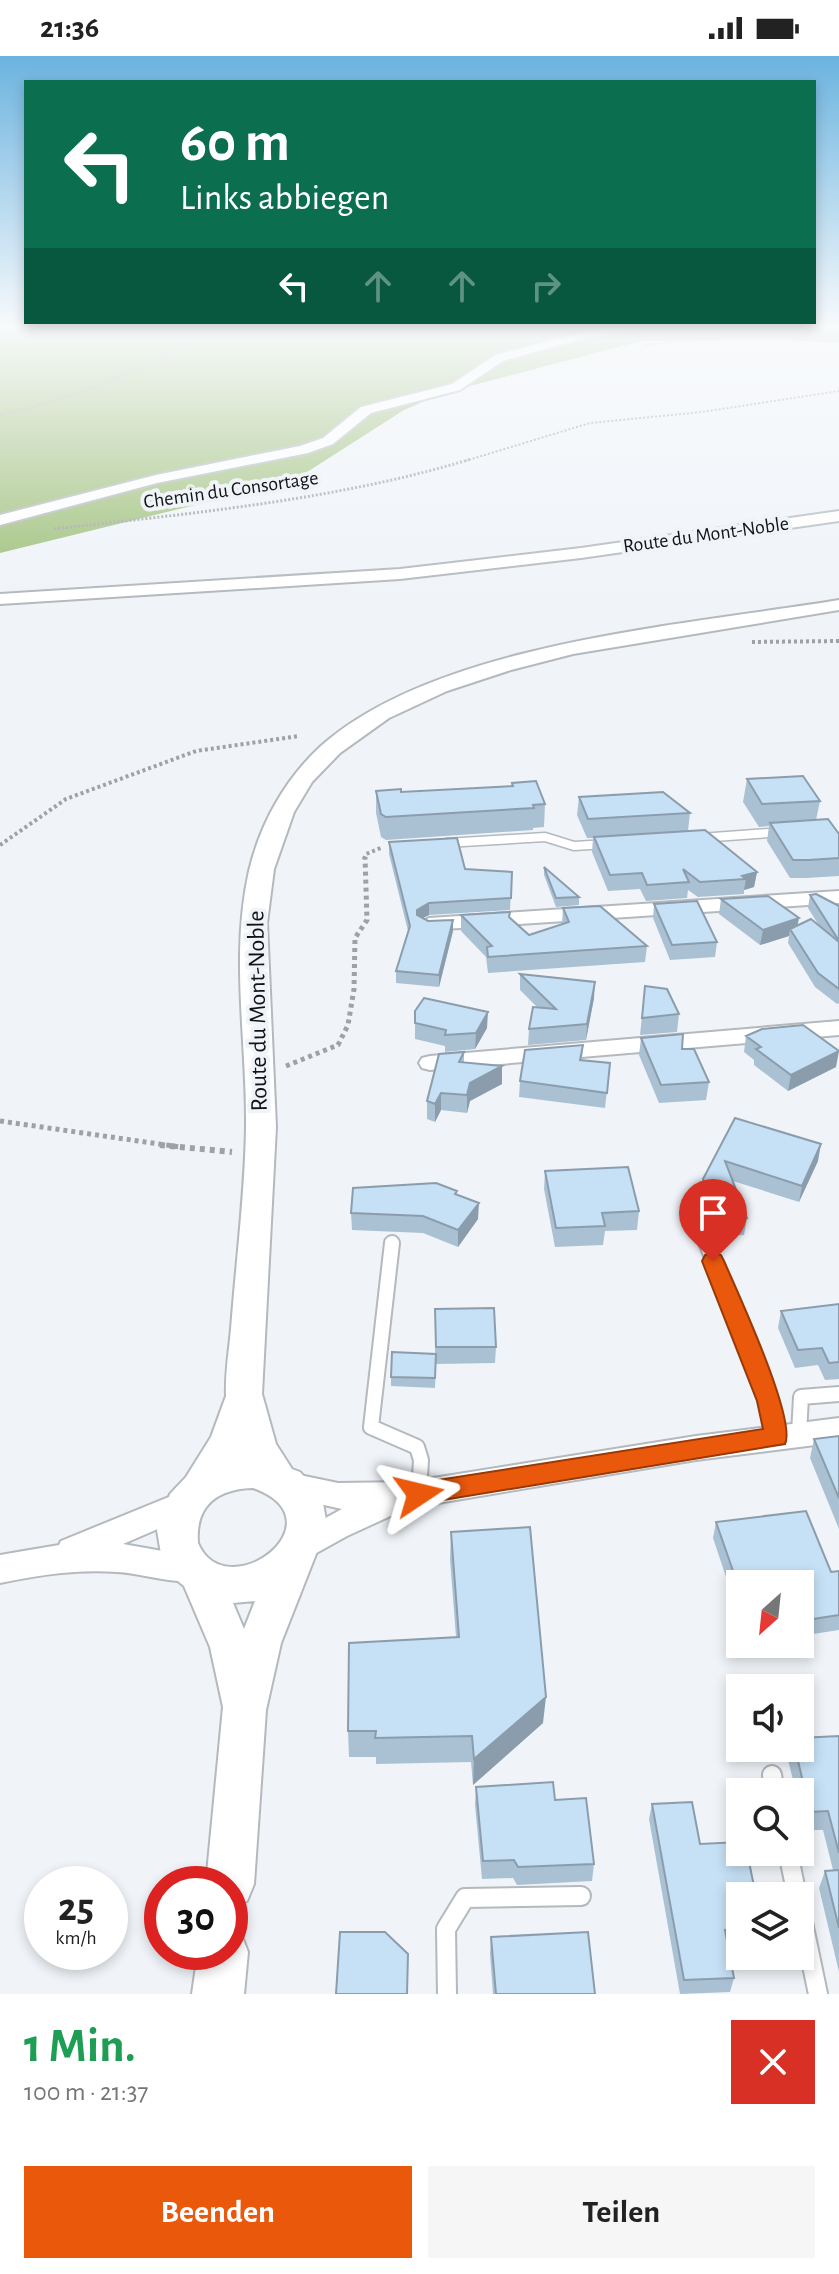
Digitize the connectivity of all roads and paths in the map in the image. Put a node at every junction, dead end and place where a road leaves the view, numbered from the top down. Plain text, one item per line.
1 (359, 415) edge
2 (667, 415) edge
3 (839, 516) edge
4 (0, 520) edge
5 (45, 530) dead end
6 (0, 599) edge
7 (839, 605) edge
8 (299, 736) dead end
9 (792, 832) edge
10 (683, 839) edge
11 (621, 843) edge
12 (0, 845) edge
13 (383, 847) joint
14 (839, 897) edge
15 (429, 924) edge
16 (839, 1028) edge
17 (430, 1063) dead end
18 (258, 1074) junction
19 (0, 1121) edge
20 (261, 1155) junction
21 (702, 1232) dead end
22 (392, 1243) dead end
23 (839, 1394) edge
24 (244, 1395) junction
25 (839, 1430) edge
26 (788, 1435) junction
27 (284, 1482) junction
28 (414, 1494) junction
29 (194, 1495) junction
30 (296, 1555) junction
31 (59, 1556) junction
32 (0, 1569) edge
33 (195, 1571) junction
34 (244, 1710) junction
35 (231, 1866) edge
36 (581, 1896) dead end
37 (221, 1970) edge
38 (813, 1970) edge
39 (218, 1994) edge
40 (447, 1994) edge
41 (818, 1994) edge

1 - 4 street
2 - 5 path, Chemin du Consortage
3 - 6 street, Route du Mont-Noble
7 - 18 street, Route du Mont-Noble
8 - 12 path
9 - 10 lane
11 - 13 lane
13 - 18 path
14 - 15 street
16 - 17 street
18 - 20 street, Route du Mont-Noble
19 - 20 path
20 - 24 street, Route du Mont-Noble
21 - 26 lane
22 - 28 lane
23 - 26 lane
24 - 27 street, Route du Mont-Noble
24 - 29 street, Route du Mont-Noble
25 - 26 street
26 - 28 street
27 - 28 street
27 - 29 street
27 - 30 street
28 - 30 street
29 - 31 street
29 - 33 street
30 - 33 street
30 - 34 street
31 - 32 street
31 - 33 street
33 - 34 street
34 - 35 street
36 - 40 lane
37 - 39 street
38 - 41 lane

